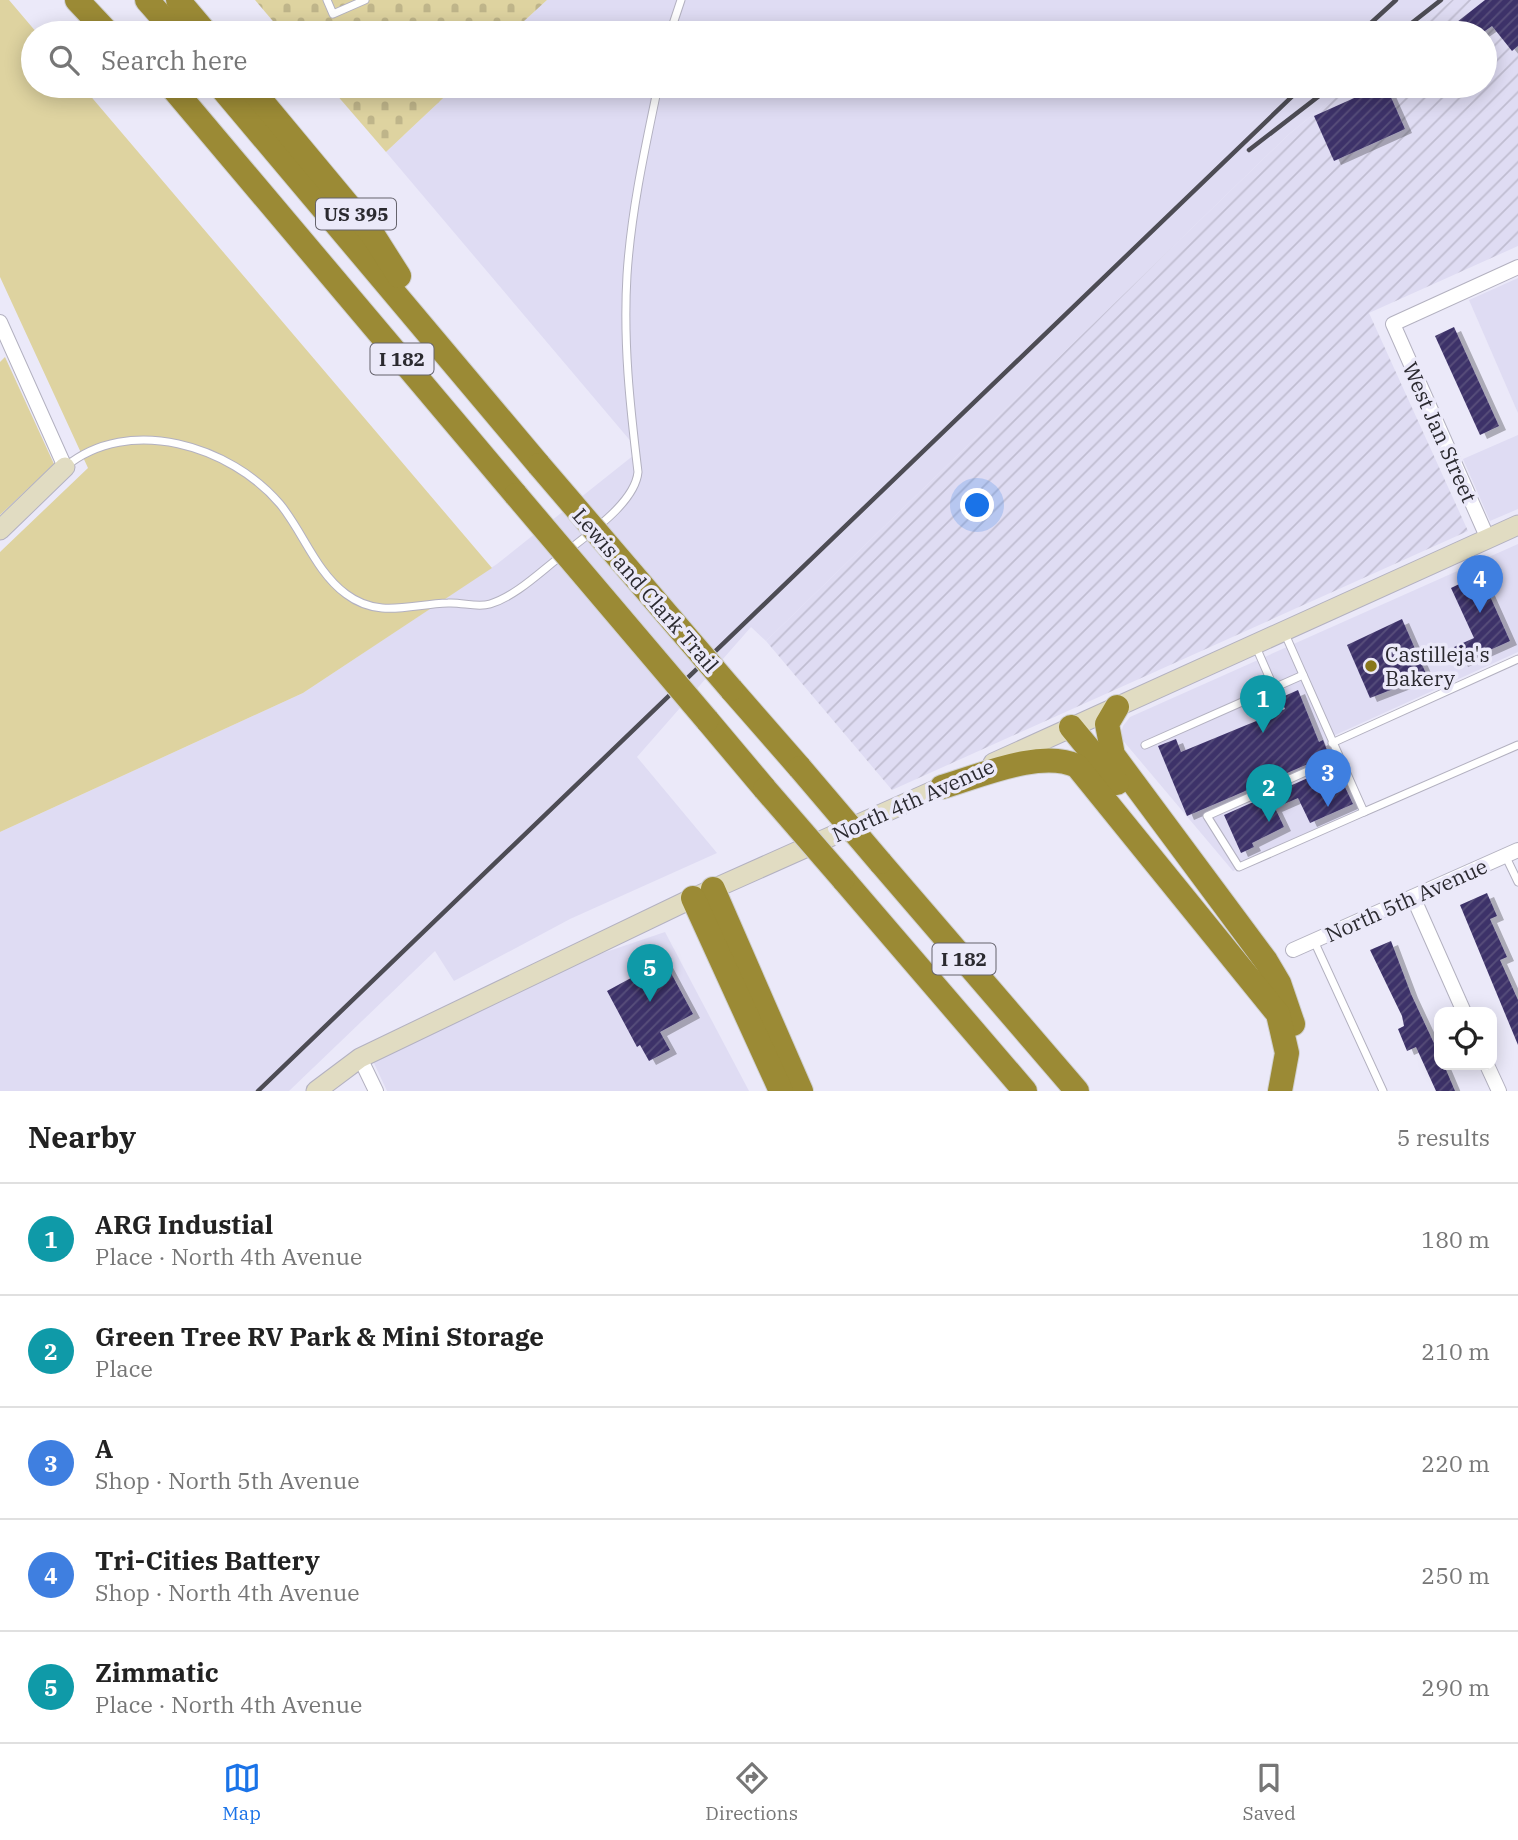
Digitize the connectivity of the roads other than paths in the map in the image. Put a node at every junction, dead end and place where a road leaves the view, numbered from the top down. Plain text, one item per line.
1 (77, 0) edge
2 (97, 0) edge
3 (147, 0) edge
4 (178, 0) edge
5 (327, 0) edge
6 (365, 0) edge
7 (681, 0) edge
8 (97, 21) edge
9 (115, 21) edge
10 (165, 21) edge
11 (196, 21) edge
12 (674, 21) edge
13 (169, 98) edge
14 (181, 98) edge
15 (230, 98) edge
16 (259, 98) edge
17 (656, 98) edge
18 (288, 223) junction
19 (1518, 267) edge
20 (0, 322) edge
21 (448, 354) junction
22 (65, 467) junction
23 (1518, 525) edge
24 (0, 530) edge
25 (1488, 539) junction
26 (1283, 630) junction
27 (1255, 643) junction
28 (1518, 659) edge
29 (1303, 675) junction
30 (1274, 688) junction
31 (1117, 707) junction
32 (1071, 727) junction
33 (1332, 743) junction
34 (1145, 745) dead end
35 (1518, 745) edge
36 (1339, 757) junction
37 (1077, 766) junction
38 (942, 787) junction
39 (1364, 812) junction
40 (1512, 853) edge
41 (1518, 882) edge
42 (703, 894) junction
43 (1413, 897) junction
44 (1314, 941) junction
45 (1293, 950) dead end
46 (1266, 961) junction
47 (954, 1007) junction
48 (1462, 1007) edge
49 (1047, 1056) junction
50 (360, 1058) junction
51 (1490, 1070) edge
52 (316, 1091) edge
53 (376, 1091) edge
54 (781, 1091) edge
55 (801, 1091) edge
56 (1004, 1091) edge
57 (1025, 1091) edge
58 (1077, 1091) edge
59 (1086, 1091) edge
60 (1280, 1091) edge
61 (1294, 1091) edge
62 (1384, 1091) edge
63 (1499, 1091) edge

1 - 8 highway
2 - 9 highway
3 - 10 highway
4 - 11 highway
5 - 6 lane
7 - 12 lane
13 - 18 highway, US 395
14 - 18 highway, Lewis and Clark Trail / I 182
15 - 21 highway, Lewis and Clark Trail / I 182
16 - 21 highway, US 395
17 - 22 lane
18 - 47 highway, Lewis and Clark Trail / I 182, bridge
19 - 25 street, West Jan Street
20 - 22 street
21 - 49 highway, Lewis and Clark Trail / I 182, bridge
22 - 24 main road
23 - 25 main road, North 4th Avenue
25 - 26 main road, North 4th Avenue
26 - 27 main road, North 4th Avenue
26 - 29 lane
27 - 30 lane
27 - 31 main road, North 4th Avenue
28 - 33 lane
29 - 30 lane
29 - 33 lane
30 - 34 lane
31 - 32 main road, North 4th Avenue
31 - 46 highway
32 - 37 highway
32 - 38 main road, North 4th Avenue
32 - 46 highway
33 - 36 lane
35 - 39 lane
36 - 39 lane
36 - 39 lane
37 - 38 highway
37 - 60 highway
38 - 42 main road, North 4th Avenue
40 - 41 lane
40 - 43 street, North 5th Avenue
42 - 50 main road, North 4th Avenue
42 - 54 highway
42 - 55 highway
43 - 44 street, North 5th Avenue
43 - 48 street
44 - 45 street, North 5th Avenue
44 - 62 lane
46 - 61 highway
47 - 56 highway
47 - 57 highway, Lewis and Clark Trail / I 182
49 - 58 highway, Lewis and Clark Trail / I 182
49 - 59 highway
50 - 52 main road, North 4th Avenue
50 - 53 street
51 - 63 street

